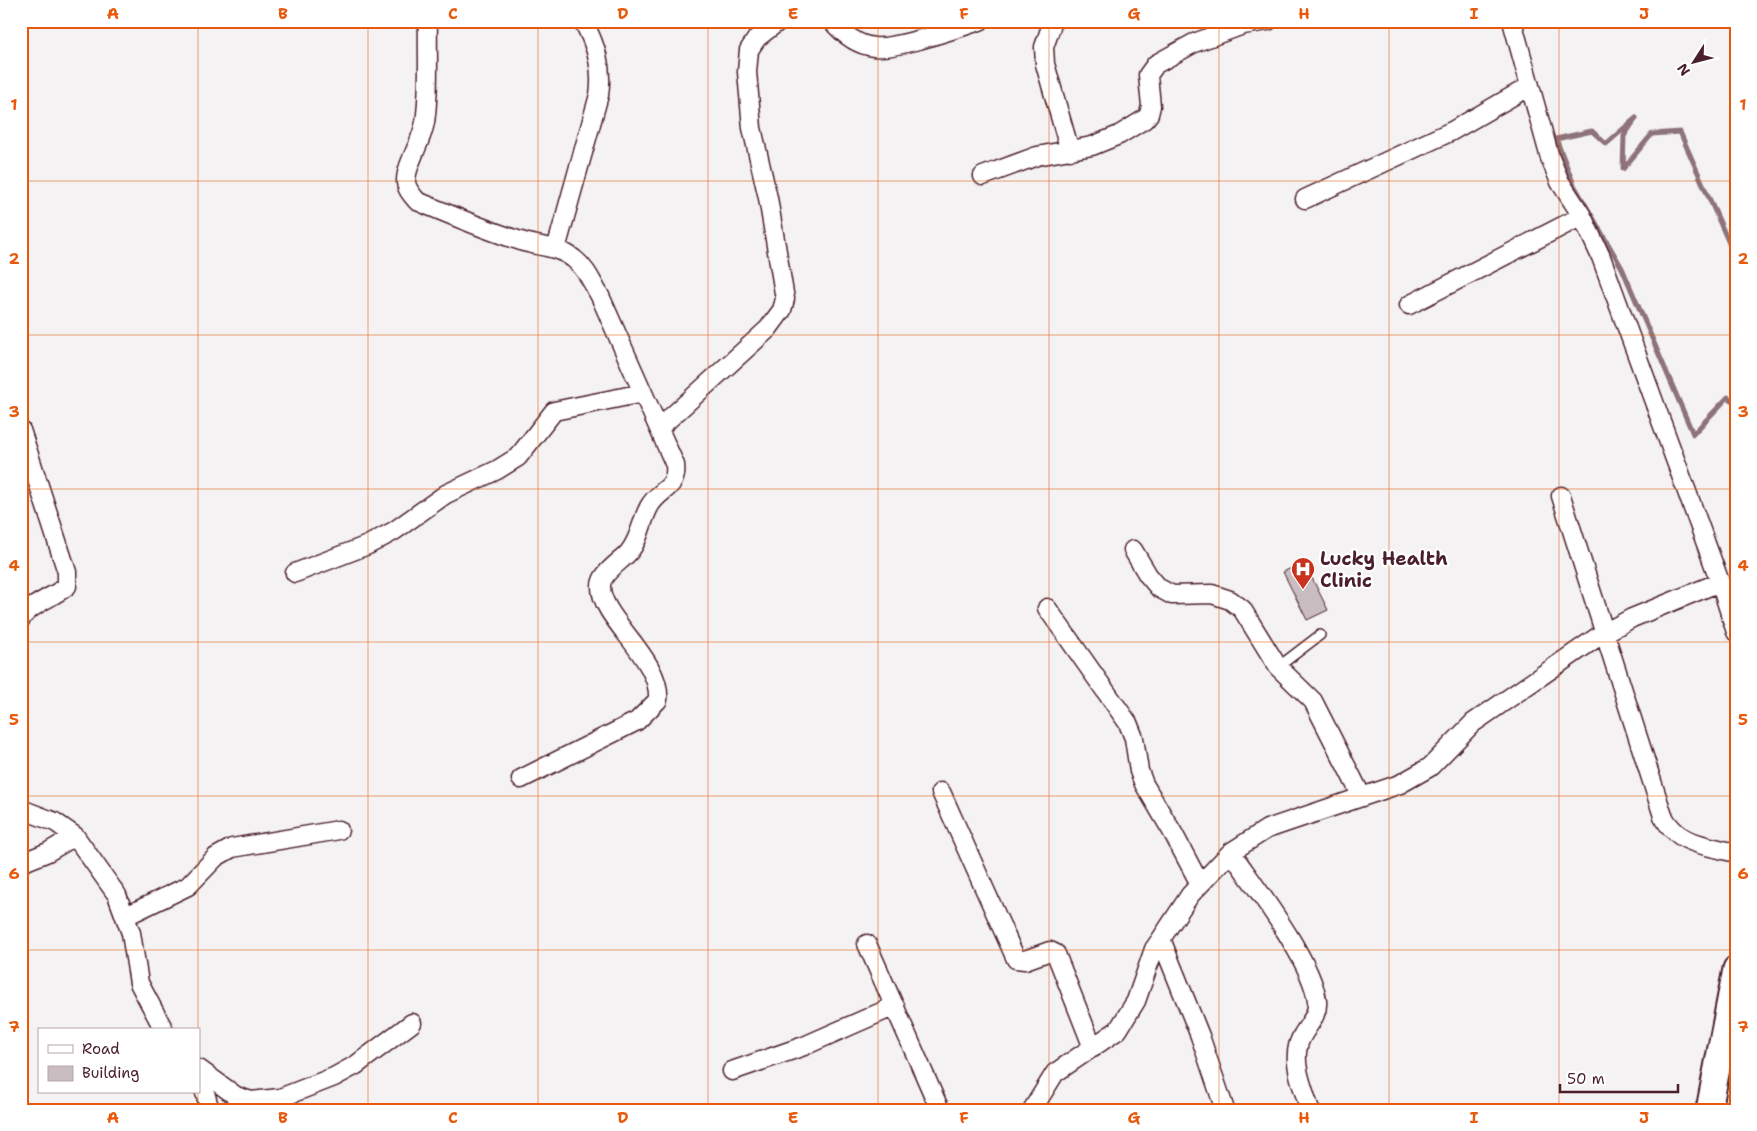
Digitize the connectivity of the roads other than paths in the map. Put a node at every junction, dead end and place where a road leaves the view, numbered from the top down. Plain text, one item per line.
1 (428, 21) edge
2 (582, 21) edge
3 (779, 21) edge
4 (832, 21) edge
5 (980, 21) edge
6 (1053, 21) edge
7 (1268, 21) edge
8 (1512, 21) edge
9 (1530, 86) junction
10 (1070, 151) junction
11 (982, 176) dead end
12 (1305, 199) dead end
13 (1582, 216) junction
14 (556, 249) junction
15 (1409, 305) dead end
16 (643, 393) junction
17 (659, 428) junction
18 (21, 430) edge
19 (1561, 496) dead end
20 (1133, 550) dead end
21 (295, 572) dead end
22 (1720, 582) junction
23 (1047, 608) dead end
24 (21, 619) edge
25 (1606, 632) junction
26 (1736, 632) edge
27 (1320, 634) dead end
28 (1278, 667) junction
29 (521, 779) dead end
30 (941, 792) dead end
31 (1362, 797) junction
32 (21, 809) edge
33 (339, 830) dead end
34 (75, 836) junction
35 (1231, 852) junction
36 (1736, 853) edge
37 (21, 863) edge
38 (1200, 884) junction
39 (126, 916) junction
40 (1161, 938) junction
41 (867, 944) dead end
42 (1736, 969) edge
43 (895, 1006) junction
44 (412, 1024) dead end
45 (163, 1028) edge
46 (1728, 1047) edge
47 (1093, 1048) junction
48 (200, 1071) edge
49 (732, 1071) dead end
50 (200, 1074) edge
51 (210, 1110) edge
52 (940, 1110) edge
53 (1032, 1110) edge
54 (1225, 1110) edge
55 (1310, 1110) edge
56 (1709, 1110) edge

1 - 14 street
2 - 14 street
3 - 17 street
4 - 5 street
6 - 10 street
7 - 10 street
8 - 9 street
9 - 12 street
9 - 13 street
10 - 11 street
13 - 15 street
13 - 22 street
14 - 16 street
16 - 17 street
16 - 21 street
17 - 29 street
18 - 24 street
19 - 25 street
20 - 28 street
22 - 25 street
22 - 26 street
23 - 38 street
25 - 31 street
25 - 36 street
27 - 28 lane
28 - 31 street
30 - 47 street
31 - 35 street
32 - 34 street
33 - 39 street
34 - 37 street
34 - 39 street
35 - 38 street
35 - 55 street
38 - 40 street
39 - 45 street
40 - 47 street
40 - 54 street
41 - 43 street
42 - 46 main road
43 - 49 street
43 - 52 street
44 - 48 street
46 - 56 main road
47 - 53 street
50 - 51 street

